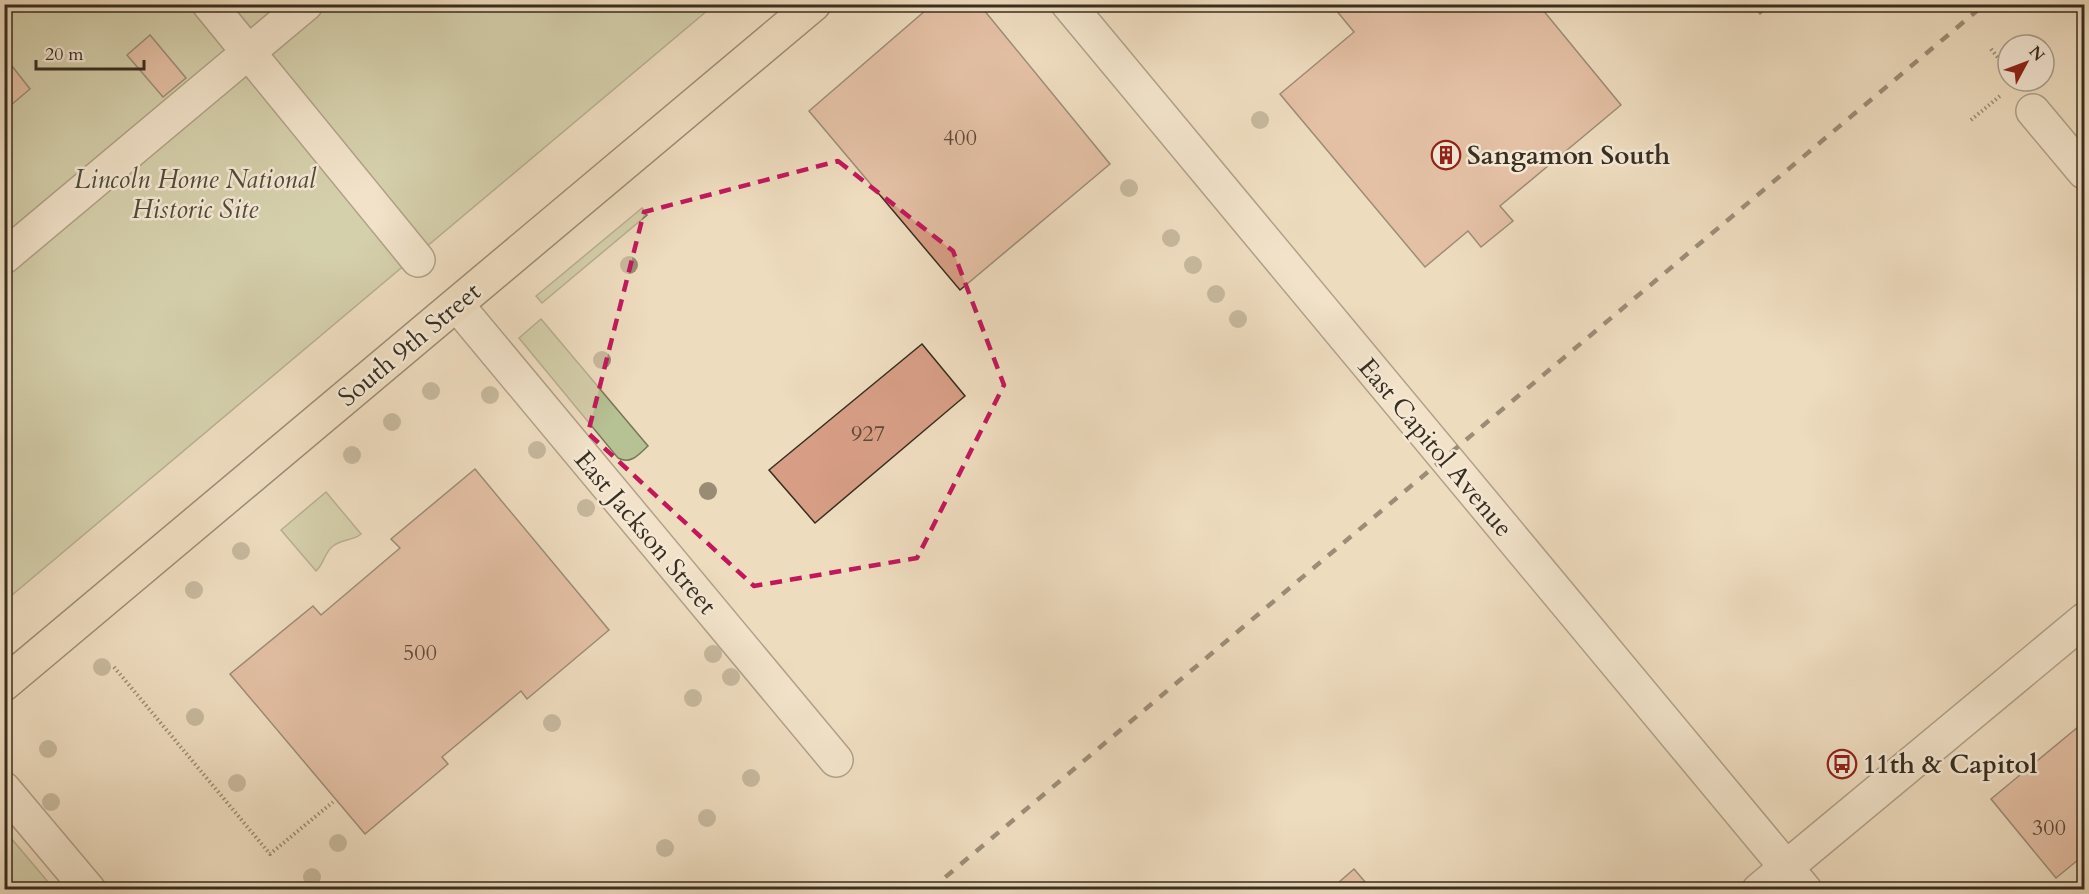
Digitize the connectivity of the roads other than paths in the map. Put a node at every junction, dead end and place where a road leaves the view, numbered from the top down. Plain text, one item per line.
1 (208, 4) edge
2 (306, 4) edge
3 (814, 4) edge
4 (1068, 4) edge
5 (249, 52) junction
6 (2033, 111) dead end
7 (2085, 172) edge
8 (4, 257) edge
9 (418, 260) dead end
10 (457, 305) junction
11 (2085, 620) edge
12 (4, 684) edge
13 (836, 760) dead end
14 (4, 789) edge
15 (1796, 878) edge
16 (89, 890) edge
17 (1758, 890) edge

1 - 5 street
2 - 5 street
3 - 10 main road, South 9th Street
4 - 15 street, East Capitol Avenue
5 - 8 street
5 - 9 street
6 - 7 street
10 - 12 main road, South 9th Street
10 - 13 street, East Jackson Street
11 - 15 street
14 - 16 street
15 - 17 street

